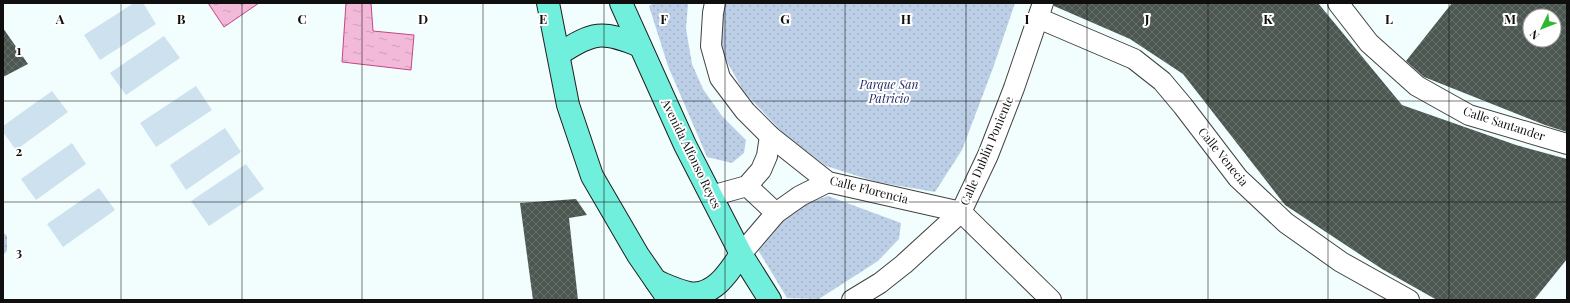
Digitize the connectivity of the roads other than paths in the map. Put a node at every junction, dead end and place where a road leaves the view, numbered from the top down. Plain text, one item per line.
1 (548, 3) edge
2 (621, 3) edge
3 (715, 3) edge
4 (1338, 3) edge
5 (1041, 10) edge
6 (640, 46) junction
7 (559, 54) junction
8 (770, 136) junction
9 (1567, 144) edge
10 (828, 182) junction
11 (747, 186) junction
12 (711, 196) junction
13 (776, 212) junction
14 (961, 212) junction
15 (741, 254) junction
16 (656, 281) junction
17 (669, 300) edge
18 (770, 300) edge
19 (852, 300) edge
20 (1051, 300) edge
21 (1409, 300) edge

1 - 7 main road
2 - 6 main road, Avenida Alfonso Reyes
3 - 8 street, Calle Florencia
4 - 9 street, Calle Santander
5 - 14 street, Calle Dublín Poniente
5 - 21 street, Calle Venecia
6 - 7 main road
6 - 12 main road, Avenida Alfonso Reyes
7 - 16 main road
8 - 10 street, Calle Florencia
8 - 11 street
10 - 13 street
10 - 14 street, Calle Florencia
11 - 12 street
11 - 13 street
12 - 15 main road, Avenida Alfonso Reyes
13 - 15 street
14 - 19 street, Calle Dublín Poniente
14 - 20 street
15 - 16 main road
15 - 18 main road, Avenida Alfonso Reyes
16 - 17 main road

